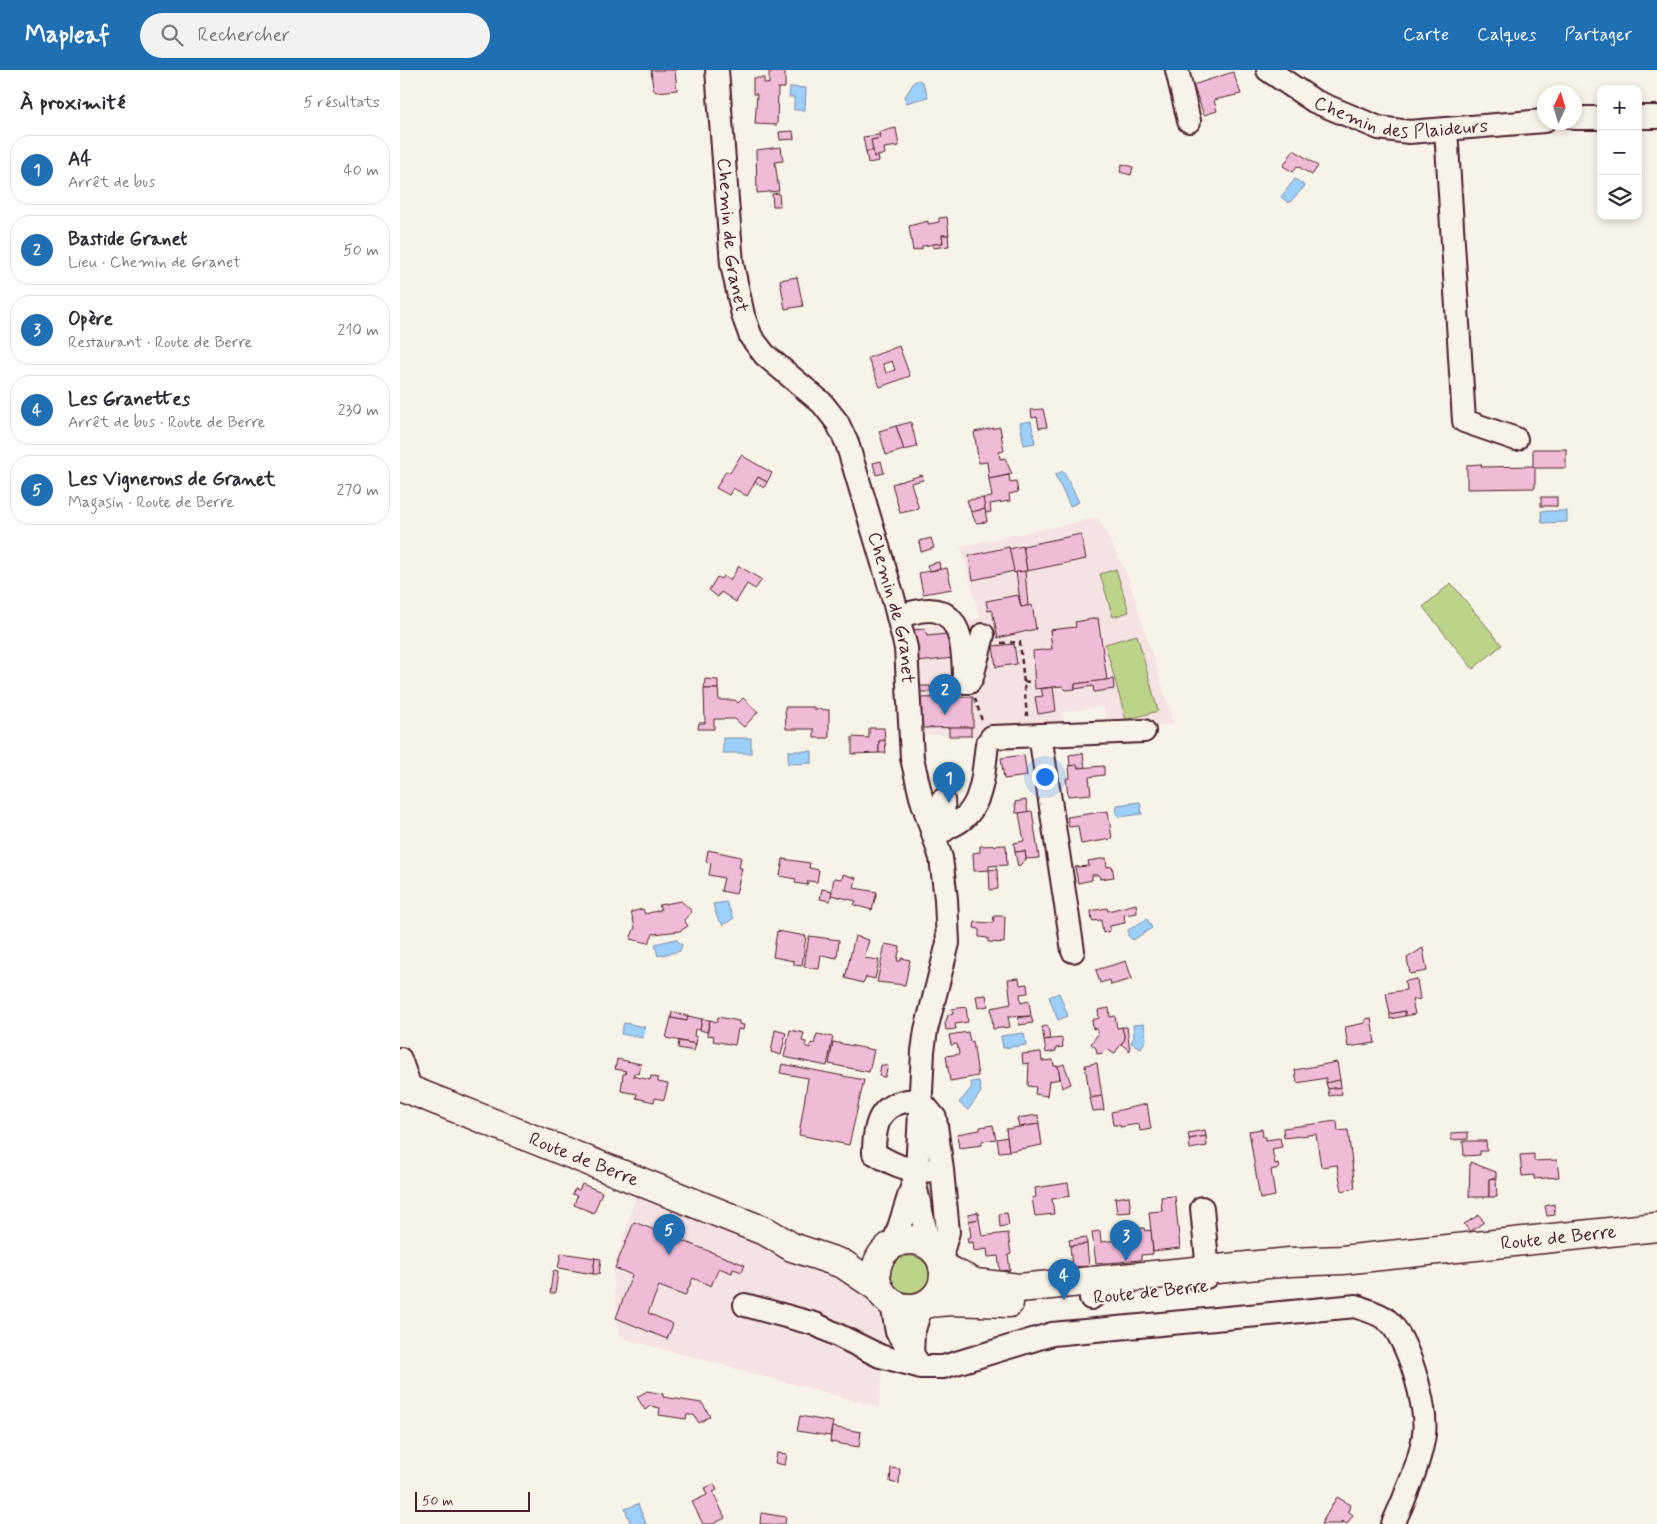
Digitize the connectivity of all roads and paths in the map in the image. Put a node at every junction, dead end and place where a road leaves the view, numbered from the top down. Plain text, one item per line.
1 (717, 70) edge
2 (1177, 70) edge
3 (1268, 70) edge
4 (1642, 117) edge
5 (1657, 117) edge
6 (1582, 118) edge
7 (1597, 118) edge
8 (1189, 121) dead end
9 (1537, 121) edge
10 (1446, 129) junction
11 (1516, 439) dead end
12 (898, 616) junction
13 (989, 639) joint
14 (1024, 682) junction
15 (1034, 682) dead end
16 (976, 702) dead end
17 (984, 725) dead end
18 (1034, 727) junction
19 (1144, 731) dead end
20 (943, 800) dead end
21 (939, 830) junction
22 (1073, 951) dead end
23 (400, 1059) edge
24 (406, 1088) edge
25 (920, 1100) junction
26 (942, 1170) junction
27 (916, 1178) junction
28 (1202, 1208) dead end
29 (1657, 1227) edge
30 (767, 1232) junction
31 (890, 1246) junction
32 (938, 1257) junction
33 (1342, 1260) junction
34 (1208, 1271) junction
35 (885, 1295) junction
36 (1091, 1298) junction
37 (745, 1305) dead end
38 (925, 1305) junction
39 (916, 1361) junction
40 (1393, 1524) edge

1 - 12 street, Chemin de Granet
2 - 8 street
3 - 10 street, Chemin des Plaideurs
4 - 5 street
6 - 7 street
9 - 10 street, Chemin des Plaideurs
10 - 11 street
12 - 13 street
12 - 21 street, Chemin de Granet
13 - 14 path
14 - 15 path
14 - 18 path
16 - 17 path
18 - 19 street
18 - 21 street
18 - 22 street
20 - 21 street
21 - 25 street, Chemin de Granet
23 - 24 street
24 - 30 main road, Route de Berre
25 - 26 street
25 - 27 street, Chemin de Granet
25 - 27 street
26 - 27 street
26 - 32 street
27 - 31 street, Chemin de Granet
27 - 32 street, Chemin de Granet
28 - 34 street
29 - 33 main road, Route de Berre
30 - 31 main road, Route de Berre
30 - 35 main road, Route de Berre
31 - 32 main road
31 - 35 main road
32 - 34 main road, Route de Berre
32 - 38 main road
33 - 34 main road, Route de Berre
33 - 36 main road, Route de Berre
34 - 36 street
35 - 38 main road
35 - 39 street
36 - 38 main road, Route de Berre
37 - 39 street
38 - 39 street
39 - 40 street

